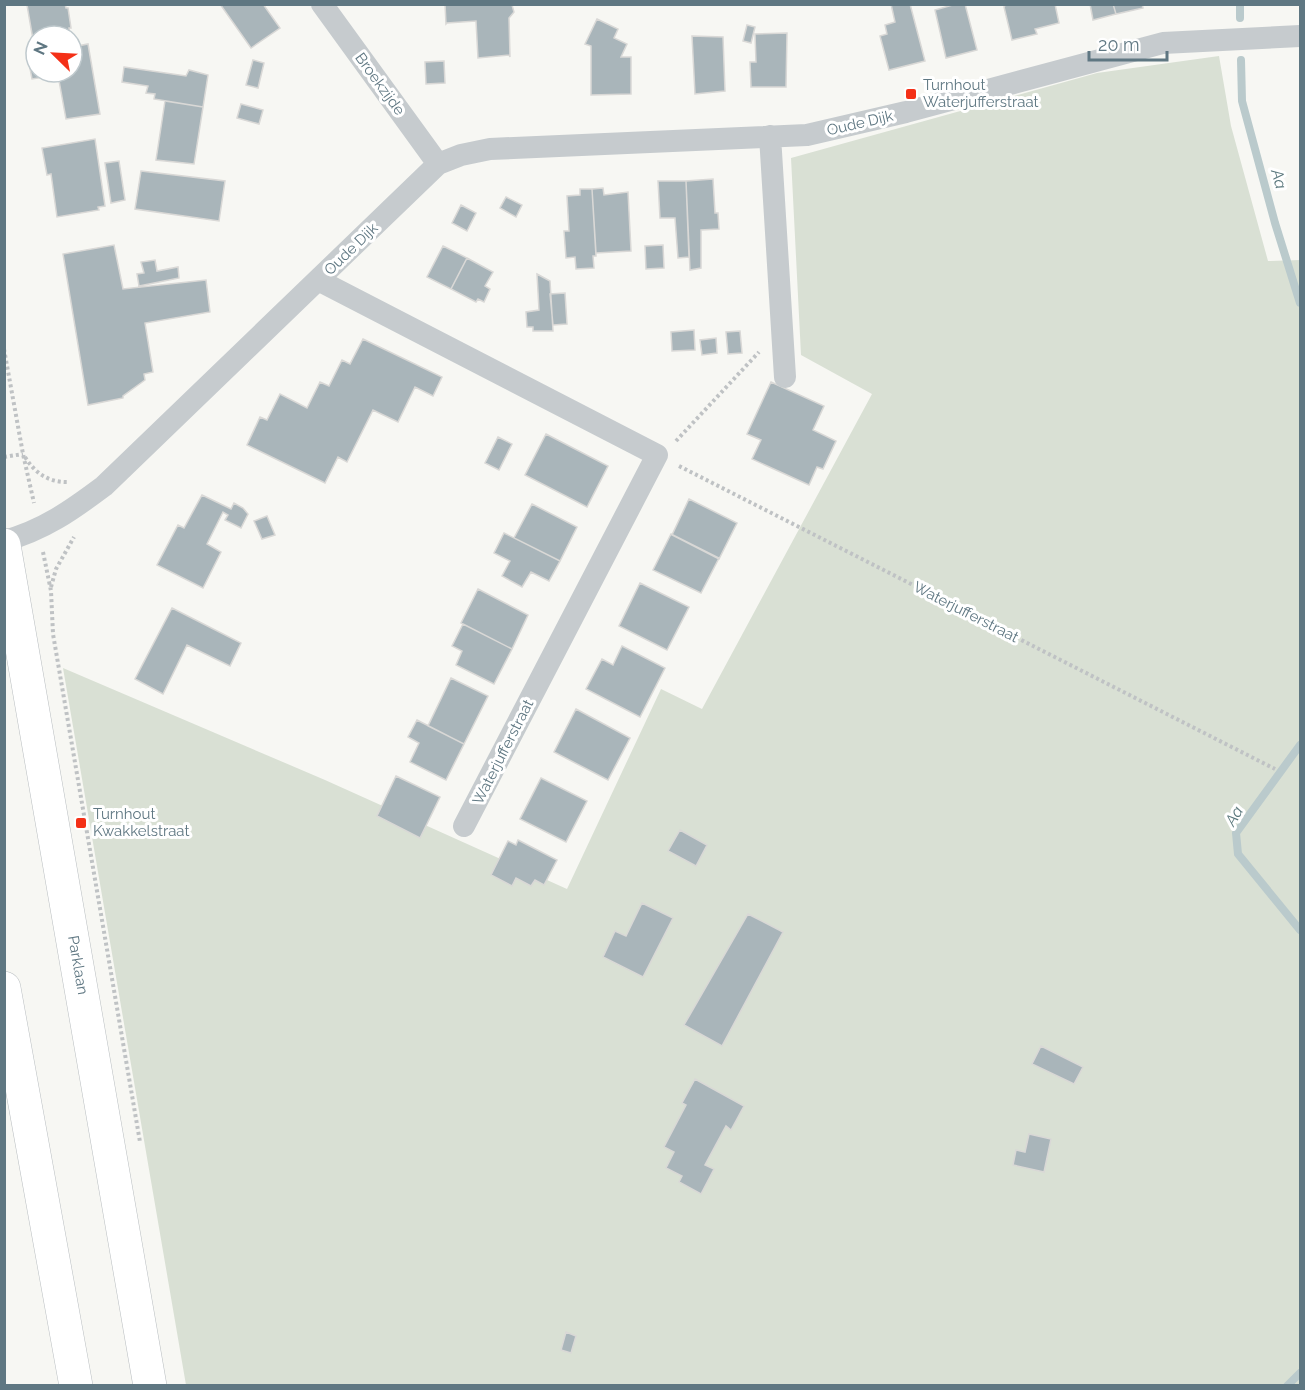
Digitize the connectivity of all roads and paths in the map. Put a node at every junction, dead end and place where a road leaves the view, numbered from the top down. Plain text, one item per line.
1 (322, 4) edge
2 (1300, 36) edge
3 (770, 136) junction
4 (438, 164) junction
5 (318, 280) junction
6 (781, 329) junction
7 (4, 349) edge
8 (785, 377) dead end
9 (23, 454) junction
10 (659, 456) junction
11 (4, 457) edge
12 (114, 476) junction
13 (4, 543) edge
14 (51, 591) dead end
15 (1275, 769) dead end
16 (464, 826) dead end
17 (4, 988) edge
18 (140, 1143) dead end
19 (76, 1386) edge
20 (150, 1386) edge

1 - 4 street, Broekzijde
2 - 3 street, Oude Dijk
3 - 4 street, Oude Dijk
3 - 6 street
4 - 5 street, Oude Dijk
5 - 10 street
5 - 12 street, Oude Dijk
6 - 8 street
6 - 10 path
7 - 9 path
9 - 11 path
9 - 12 path
10 - 15 path, Waterjufferstraat
10 - 16 street, Waterjufferstraat
12 - 13 street, Oude Dijk
13 - 20 main road, Parklaan
14 - 18 path
17 - 19 main road

